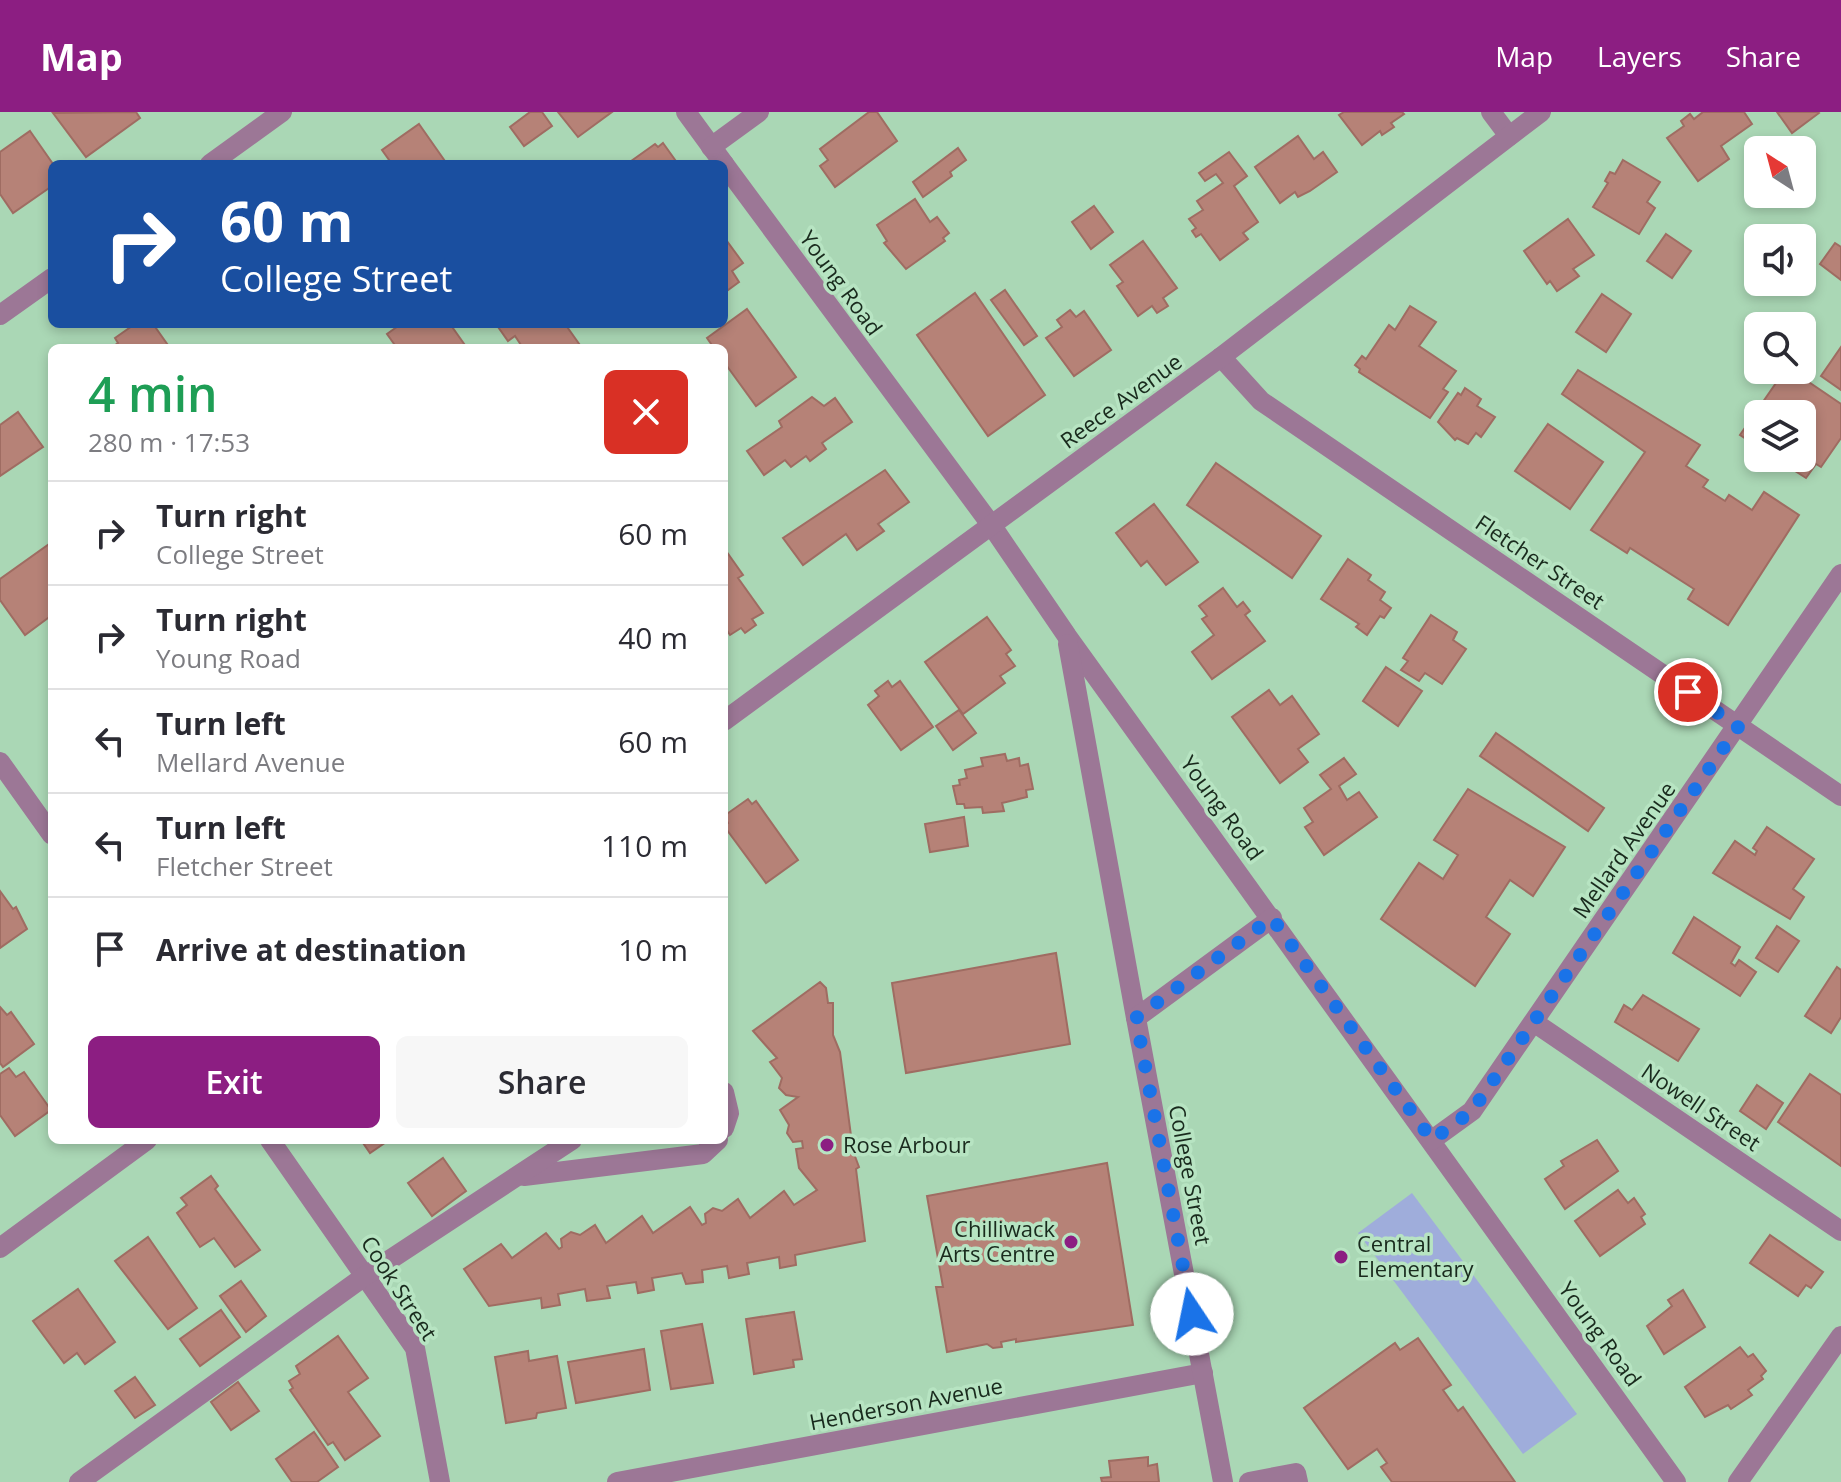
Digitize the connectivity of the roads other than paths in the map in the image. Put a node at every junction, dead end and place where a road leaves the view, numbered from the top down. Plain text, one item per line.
1 (282, 112) edge
2 (686, 112) edge
3 (759, 112) edge
4 (1491, 112) edge
5 (1541, 112) edge
6 (1509, 136) junction
7 (720, 159) edge
8 (216, 160) edge
9 (728, 170) edge
10 (48, 281) edge
11 (0, 315) edge
12 (1221, 357) junction
13 (992, 526) junction
14 (1841, 574) edge
15 (1067, 636) junction
16 (728, 718) edge
17 (1738, 727) junction
18 (0, 762) edge
19 (1841, 796) edge
20 (48, 829) edge
21 (1272, 918) junction
22 (1136, 1018) junction
23 (1535, 1023) junction
24 (1432, 1140) junction
25 (142, 1144) edge
26 (273, 1144) edge
27 (566, 1144) edge
28 (714, 1144) edge
29 (520, 1177) junction
30 (1841, 1231) edge
31 (0, 1248) edge
32 (365, 1276) junction
33 (1841, 1336) edge
34 (1203, 1373) junction
35 (79, 1482) edge
36 (440, 1482) edge
37 (617, 1482) edge
38 (1223, 1482) edge
39 (1249, 1482) edge
40 (1298, 1482) edge
41 (1676, 1482) edge
42 (1738, 1482) edge

1 - 8 street
2 - 7 street, Young Road
3 - 7 street
4 - 6 street
5 - 6 street, Reece Avenue
6 - 12 street, Reece Avenue
9 - 13 street, Young Road
10 - 11 street
12 - 13 street, Reece Avenue
12 - 17 street, Fletcher Street
13 - 15 street, Young Road
13 - 16 street, Reece Avenue
14 - 17 street, Mellard Avenue
15 - 21 street, Young Road
15 - 22 street, College Street
17 - 19 street, Fletcher Street
17 - 23 street, Mellard Avenue
18 - 20 street
21 - 22 street
21 - 24 street, Young Road
22 - 34 street, College Street
23 - 24 street, Mellard Avenue
23 - 30 street, Nowell Street
24 - 41 street, Young Road
25 - 31 street
26 - 32 street, Cook Street
27 - 29 street
28 - 29 street
29 - 32 street
32 - 35 street
32 - 36 street, Cook Street
33 - 42 street
34 - 37 street, Henderson Avenue
34 - 38 street, College Street
39 - 40 street

